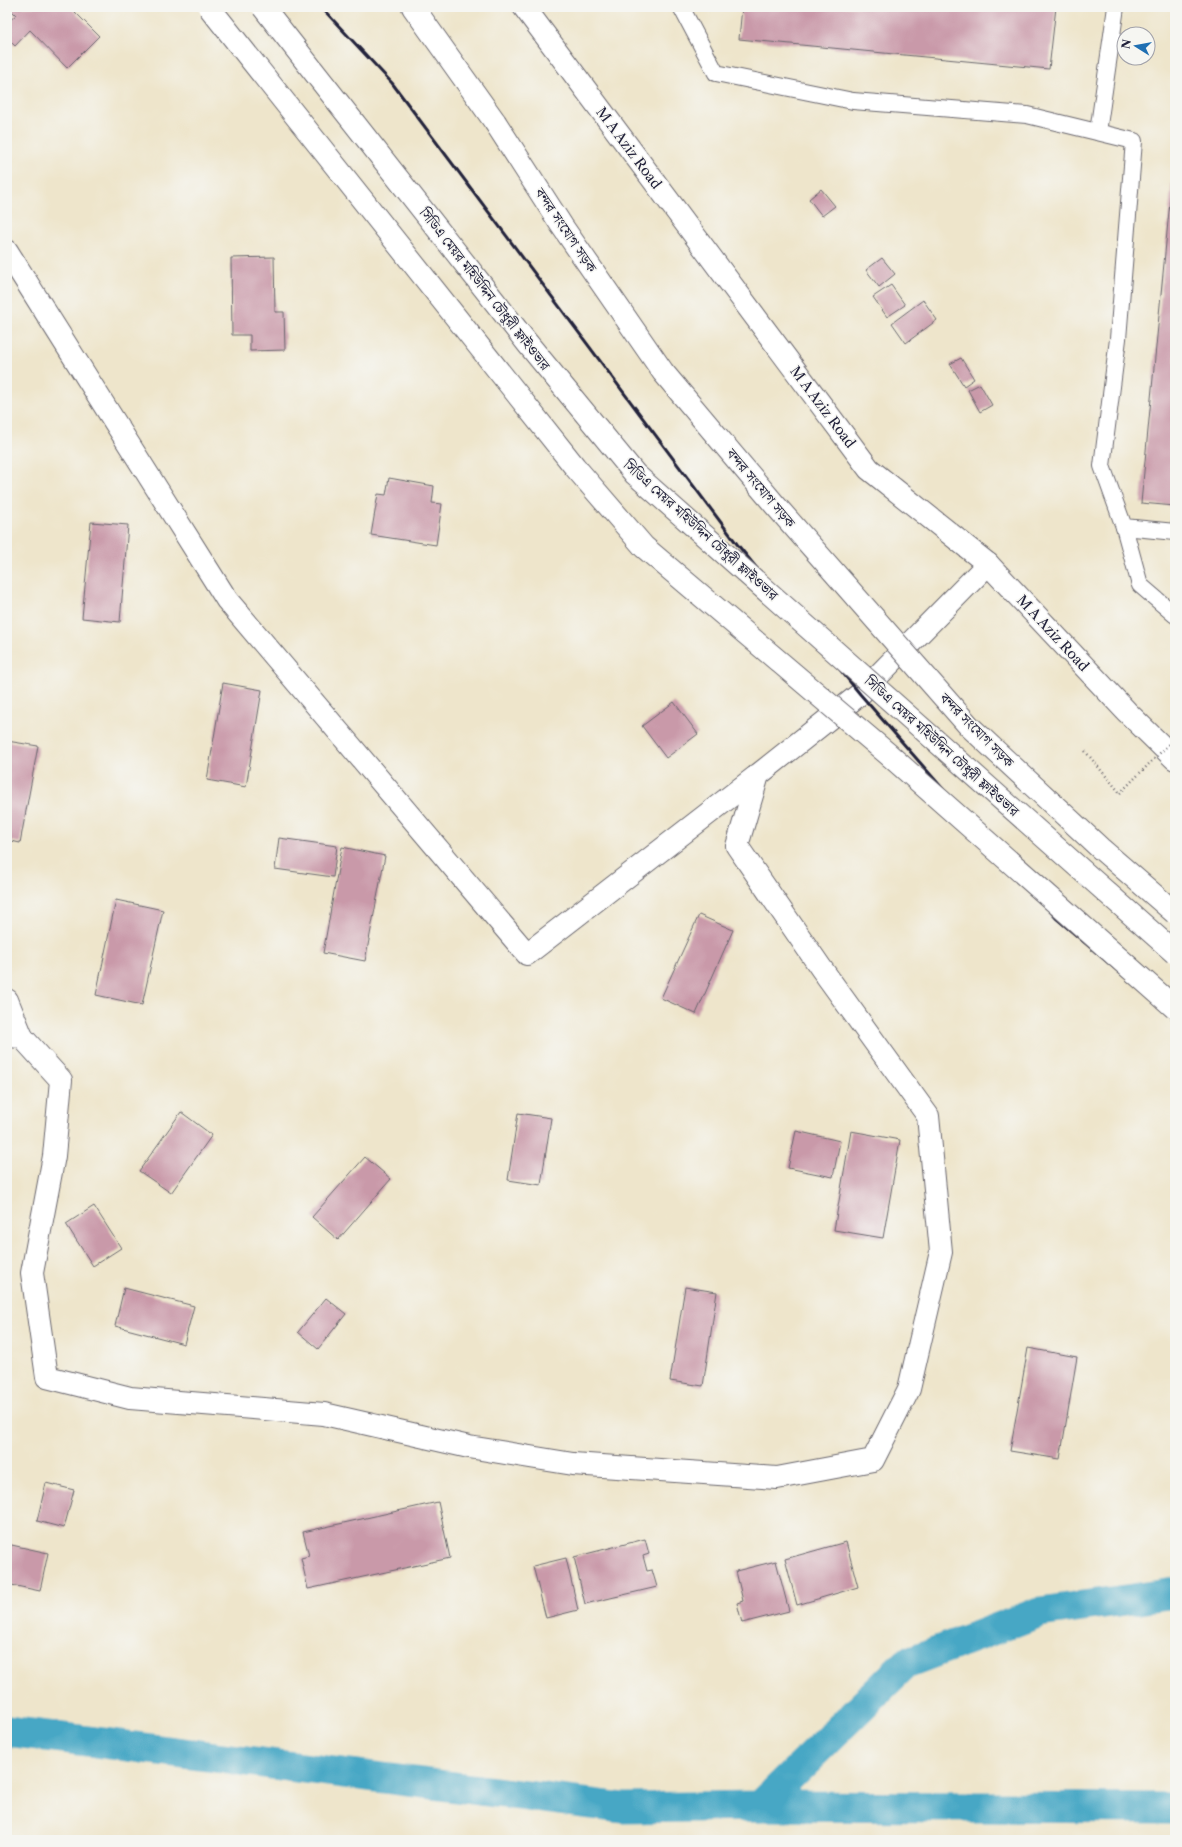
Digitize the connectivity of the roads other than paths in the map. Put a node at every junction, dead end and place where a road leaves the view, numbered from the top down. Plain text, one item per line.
1 (209, 7) edge
2 (263, 7) edge
3 (413, 7) edge
4 (524, 7) edge
5 (681, 7) edge
6 (1116, 7) edge
7 (1098, 132) junction
8 (7, 252) edge
9 (1124, 527) junction
10 (1175, 532) edge
11 (988, 564) junction
12 (1175, 615) edge
13 (1175, 759) edge
14 (758, 775) junction
15 (1175, 913) edge
16 (1175, 953) edge
17 (7, 1000) edge
18 (1175, 1008) edge
19 (15, 1036) edge

1 - 18 main road, bridge
2 - 16 main road, সিডিএ মেয়র মহিউদ্দিন চৌধুরী ফ্লাইওভার, bridge
3 - 15 main road, বন্দর সংযোগ সড়ক, bridge
4 - 11 main road, M A Aziz Road
5 - 7 lane
6 - 7 lane
7 - 9 lane
8 - 14 main road
9 - 10 lane
9 - 12 lane
11 - 13 main road, M A Aziz Road
11 - 14 main road
14 - 19 main road
17 - 19 main road

